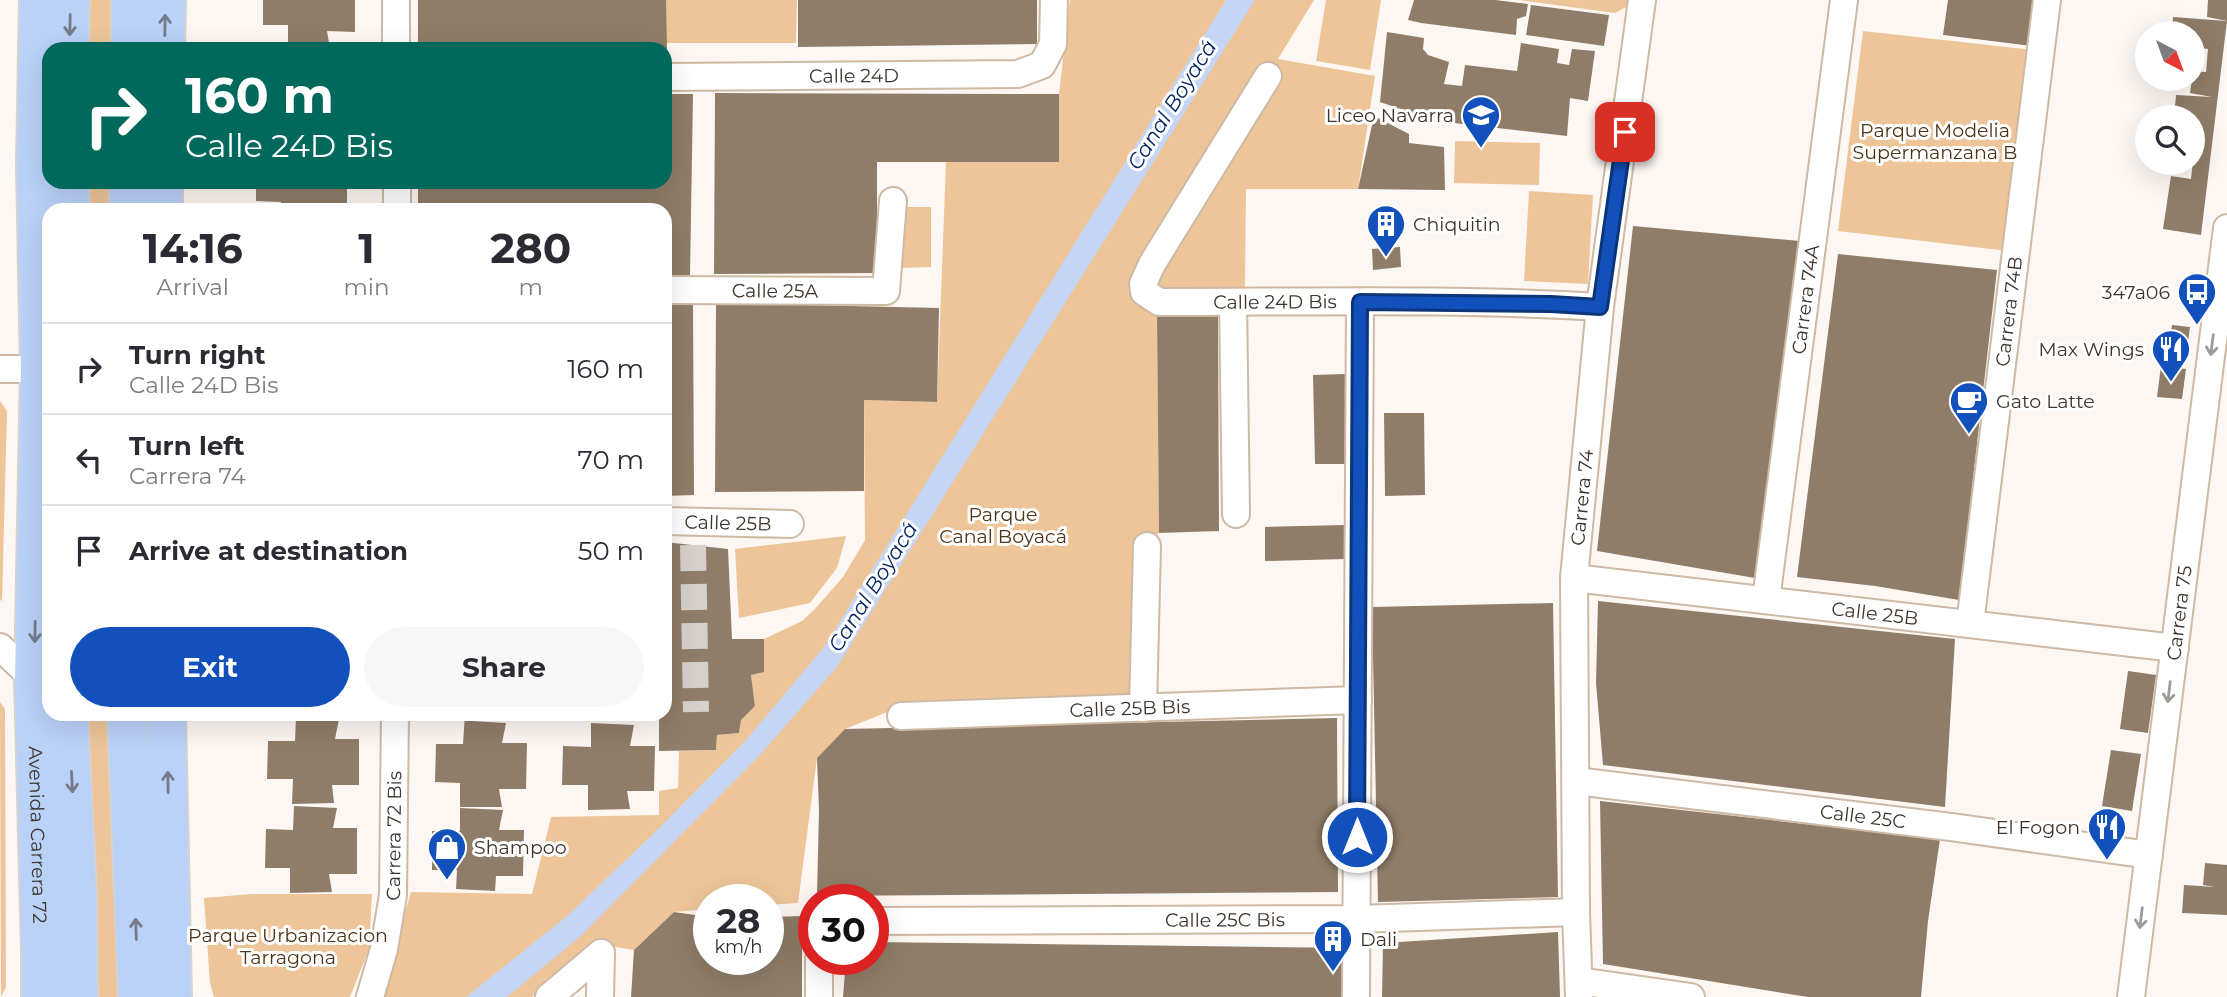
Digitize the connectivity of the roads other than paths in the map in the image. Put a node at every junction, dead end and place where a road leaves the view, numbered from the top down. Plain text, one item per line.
1 (39, 0) edge
2 (70, 0) edge
3 (131, 0) edge
4 (166, 0) edge
5 (396, 0) edge
6 (1054, 0) edge
7 (1642, 0) edge
8 (1844, 0) edge
9 (2047, 0) edge
10 (42, 42) edge
11 (69, 42) edge
12 (131, 42) edge
13 (165, 42) edge
14 (396, 42) edge
15 (1268, 76) dead end
16 (672, 77) edge
17 (893, 201) dead end
18 (2227, 228) edge
19 (2223, 286) edge
20 (672, 290) edge
21 (1233, 302) junction
22 (1360, 302) junction
23 (1600, 307) junction
24 (42, 335) edge
25 (0, 369) edge
26 (40, 369) junction
27 (1236, 514) dead end
28 (672, 524) edge
29 (790, 524) dead end
30 (1147, 546) dead end
31 (1574, 578) junction
32 (1766, 600) junction
33 (1970, 624) junction
34 (0, 647) edge
35 (2175, 648) junction
36 (34, 679) junction
37 (1358, 700) junction
38 (1143, 708) junction
39 (901, 716) dead end
40 (68, 721) edge
41 (127, 721) edge
42 (166, 721) edge
43 (394, 721) edge
44 (130, 778) junction
45 (1576, 781) junction
46 (169, 852) junction
47 (2149, 855) junction
48 (1576, 912) junction
49 (1357, 919) junction
50 (889, 921) edge
51 (171, 943) junction
52 (41, 952) junction
53 (819, 975) edge
54 (1579, 989) edge
55 (27, 997) edge
56 (41, 997) edge
57 (68, 997) edge
58 (78, 997) edge
59 (138, 997) edge
60 (172, 997) edge
61 (187, 997) edge
62 (370, 997) edge
63 (549, 997) edge
64 (600, 997) edge
65 (819, 997) edge
66 (1356, 997) edge
67 (1691, 997) edge
68 (2131, 997) edge

1 - 10 highway, Avenida Carrera 72
2 -> 11 highway
3 - 12 highway
13 -> 4 highway
5 - 14 street
6 - 16 street, Calle 24D
7 - 23 street, Carrera 74
8 - 32 street, Carrera 74A
9 - 33 street, Carrera 74B
15 - 21 street, Calle 24D Bis
17 - 20 street, Calle 25A
18 - 19 street, Carrera 75
19 -> 35 street, Carrera 75
21 - 22 street, Calle 24D Bis
21 - 27 street
22 - 23 street, Calle 24D Bis
22 - 37 street
23 - 31 street, Carrera 74
24 - 26 highway, Avenida Carrera 72
25 - 26 street
26 -> 36 highway, Avenida Carrera 72
28 - 29 street, Calle 25B
30 - 38 street
31 - 32 street, Calle 25B
31 - 45 street, Carrera 74
32 - 33 street, Calle 25B
33 - 35 street, Calle 25B
34 - 36 street
35 -> 47 street, Carrera 75
36 - 52 highway, Avenida Carrera 72
37 - 38 street, Calle 25B Bis
37 - 49 street
38 - 39 street, Calle 25B Bis
40 -> 58 highway, Avenida Carrera 72
41 - 44 highway
46 -> 42 highway
43 - 62 street, Carrera 72 Bis
44 - 46 highway
59 -> 44 highway
45 - 47 street, Calle 25C
45 - 48 street, Carrera 74
46 - 51 highway
47 -> 68 street, Carrera 75
48 - 49 street, Calle 25C Bis
48 - 54 street, Carrera 74
49 - 50 street, Calle 25C Bis
49 - 66 street
51 - 60 highway
51 - 61 highway
52 - 55 highway
52 - 56 highway, Avenida Carrera 72
52 - 57 highway
53 - 65 street
54 - 67 street
63 - 64 street

